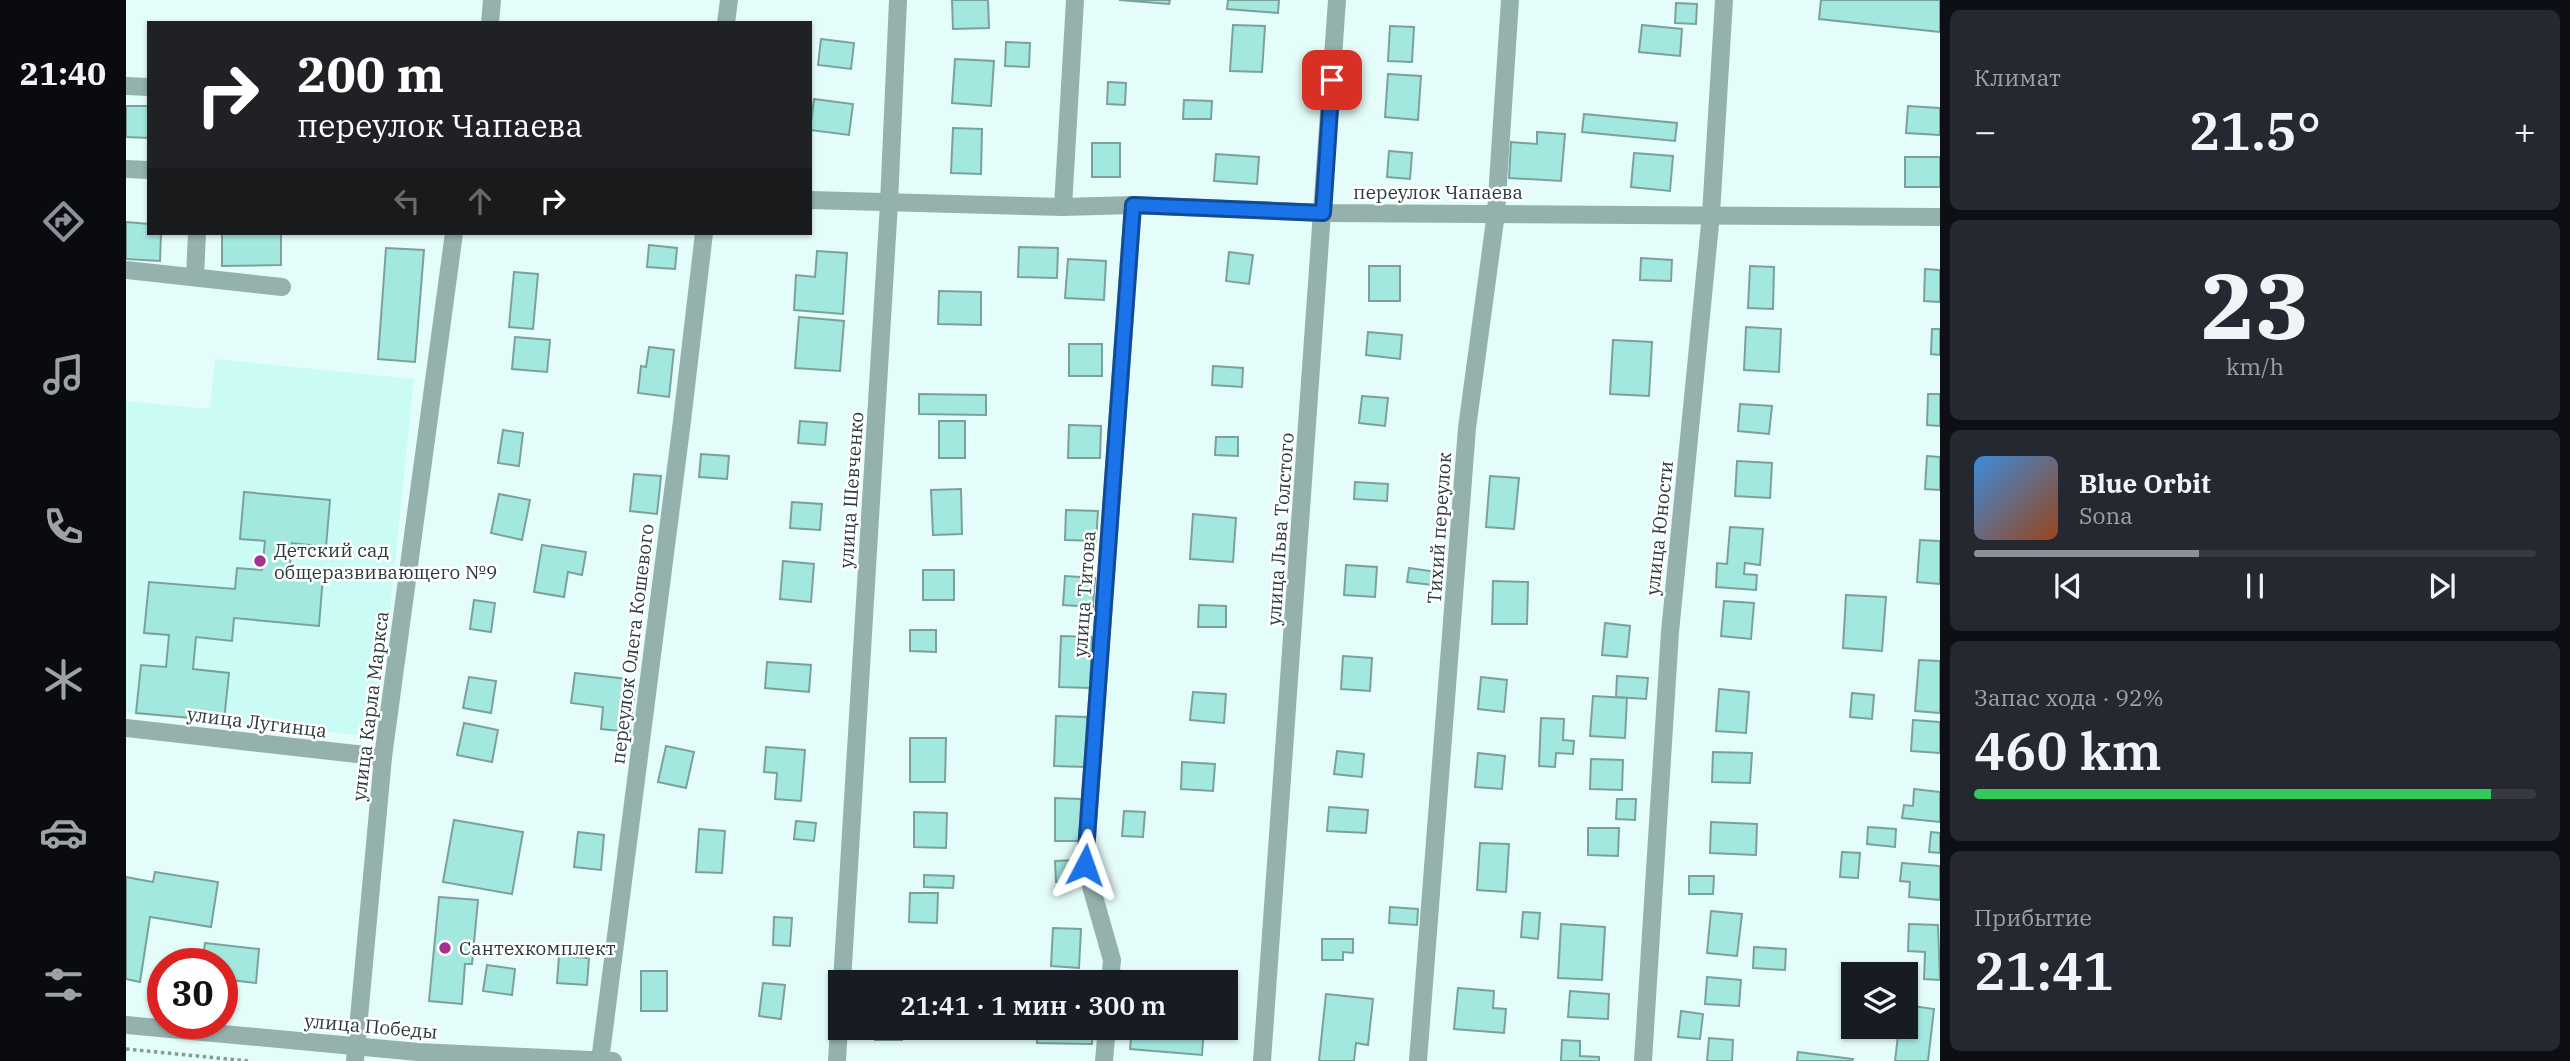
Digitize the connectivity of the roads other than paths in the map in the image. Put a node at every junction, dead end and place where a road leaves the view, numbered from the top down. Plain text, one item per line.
1 (492, 0) edge
2 (729, 0) edge
3 (898, 0) edge
4 (1075, 0) edge
5 (1337, 0) edge
6 (1510, 0) edge
7 (1724, 0) edge
8 (490, 21) edge
9 (726, 21) edge
10 (126, 86) edge
11 (147, 87) edge
12 (126, 169) edge
13 (147, 170) edge
14 (812, 200) edge
15 (889, 203) junction
16 (1133, 205) junction
17 (1063, 207) junction
18 (1323, 213) junction
19 (1496, 213) junction
20 (1711, 214) junction
21 (1940, 217) edge
22 (197, 235) edge
23 (454, 235) edge
24 (704, 235) edge
25 (126, 270) edge
26 (195, 277) junction
27 (282, 287) dead end
28 (126, 728) edge
29 (383, 757) junction
30 (843, 970) edge
31 (1111, 970) edge
32 (126, 1025) edge
33 (838, 1040) edge
34 (1106, 1040) edge
35 (356, 1053) edge
36 (600, 1061) edge
37 (613, 1061) edge
38 (837, 1061) edge
39 (1104, 1061) edge
40 (1262, 1061) edge
41 (1418, 1061) edge
42 (1643, 1061) edge

1 - 8 street
2 - 9 street
3 - 15 street, улица Шевченко
4 - 17 street
5 - 18 street, улица Льва Толстого
6 - 19 street, Тихий переулок
7 - 20 street, улица Юности
10 - 11 street
12 - 13 street
14 - 15 street, переулок Чапаева
15 - 17 street, переулок Чапаева
15 - 30 street, улица Шевченко
16 - 17 street, переулок Чапаева
16 - 18 street, переулок Чапаева
16 - 31 street, улица Титова
18 - 19 street, переулок Чапаева
18 - 40 street, улица Льва Толстого
19 - 20 street, переулок Чапаева
19 - 41 street, Тихий переулок
20 - 21 street, переулок Чапаева
20 - 42 street, улица Юности
22 - 26 street
23 - 29 street, улица Карла Маркса
24 - 36 street, переулок Олега Кошевого
25 - 26 street
26 - 27 street
28 - 29 street, улица Лугинца
29 - 35 street, улица Карла Маркса
32 - 35 street, улица Победы
33 - 38 street
34 - 39 street
35 - 36 street, улица Победы
36 - 37 street, улица Победы

